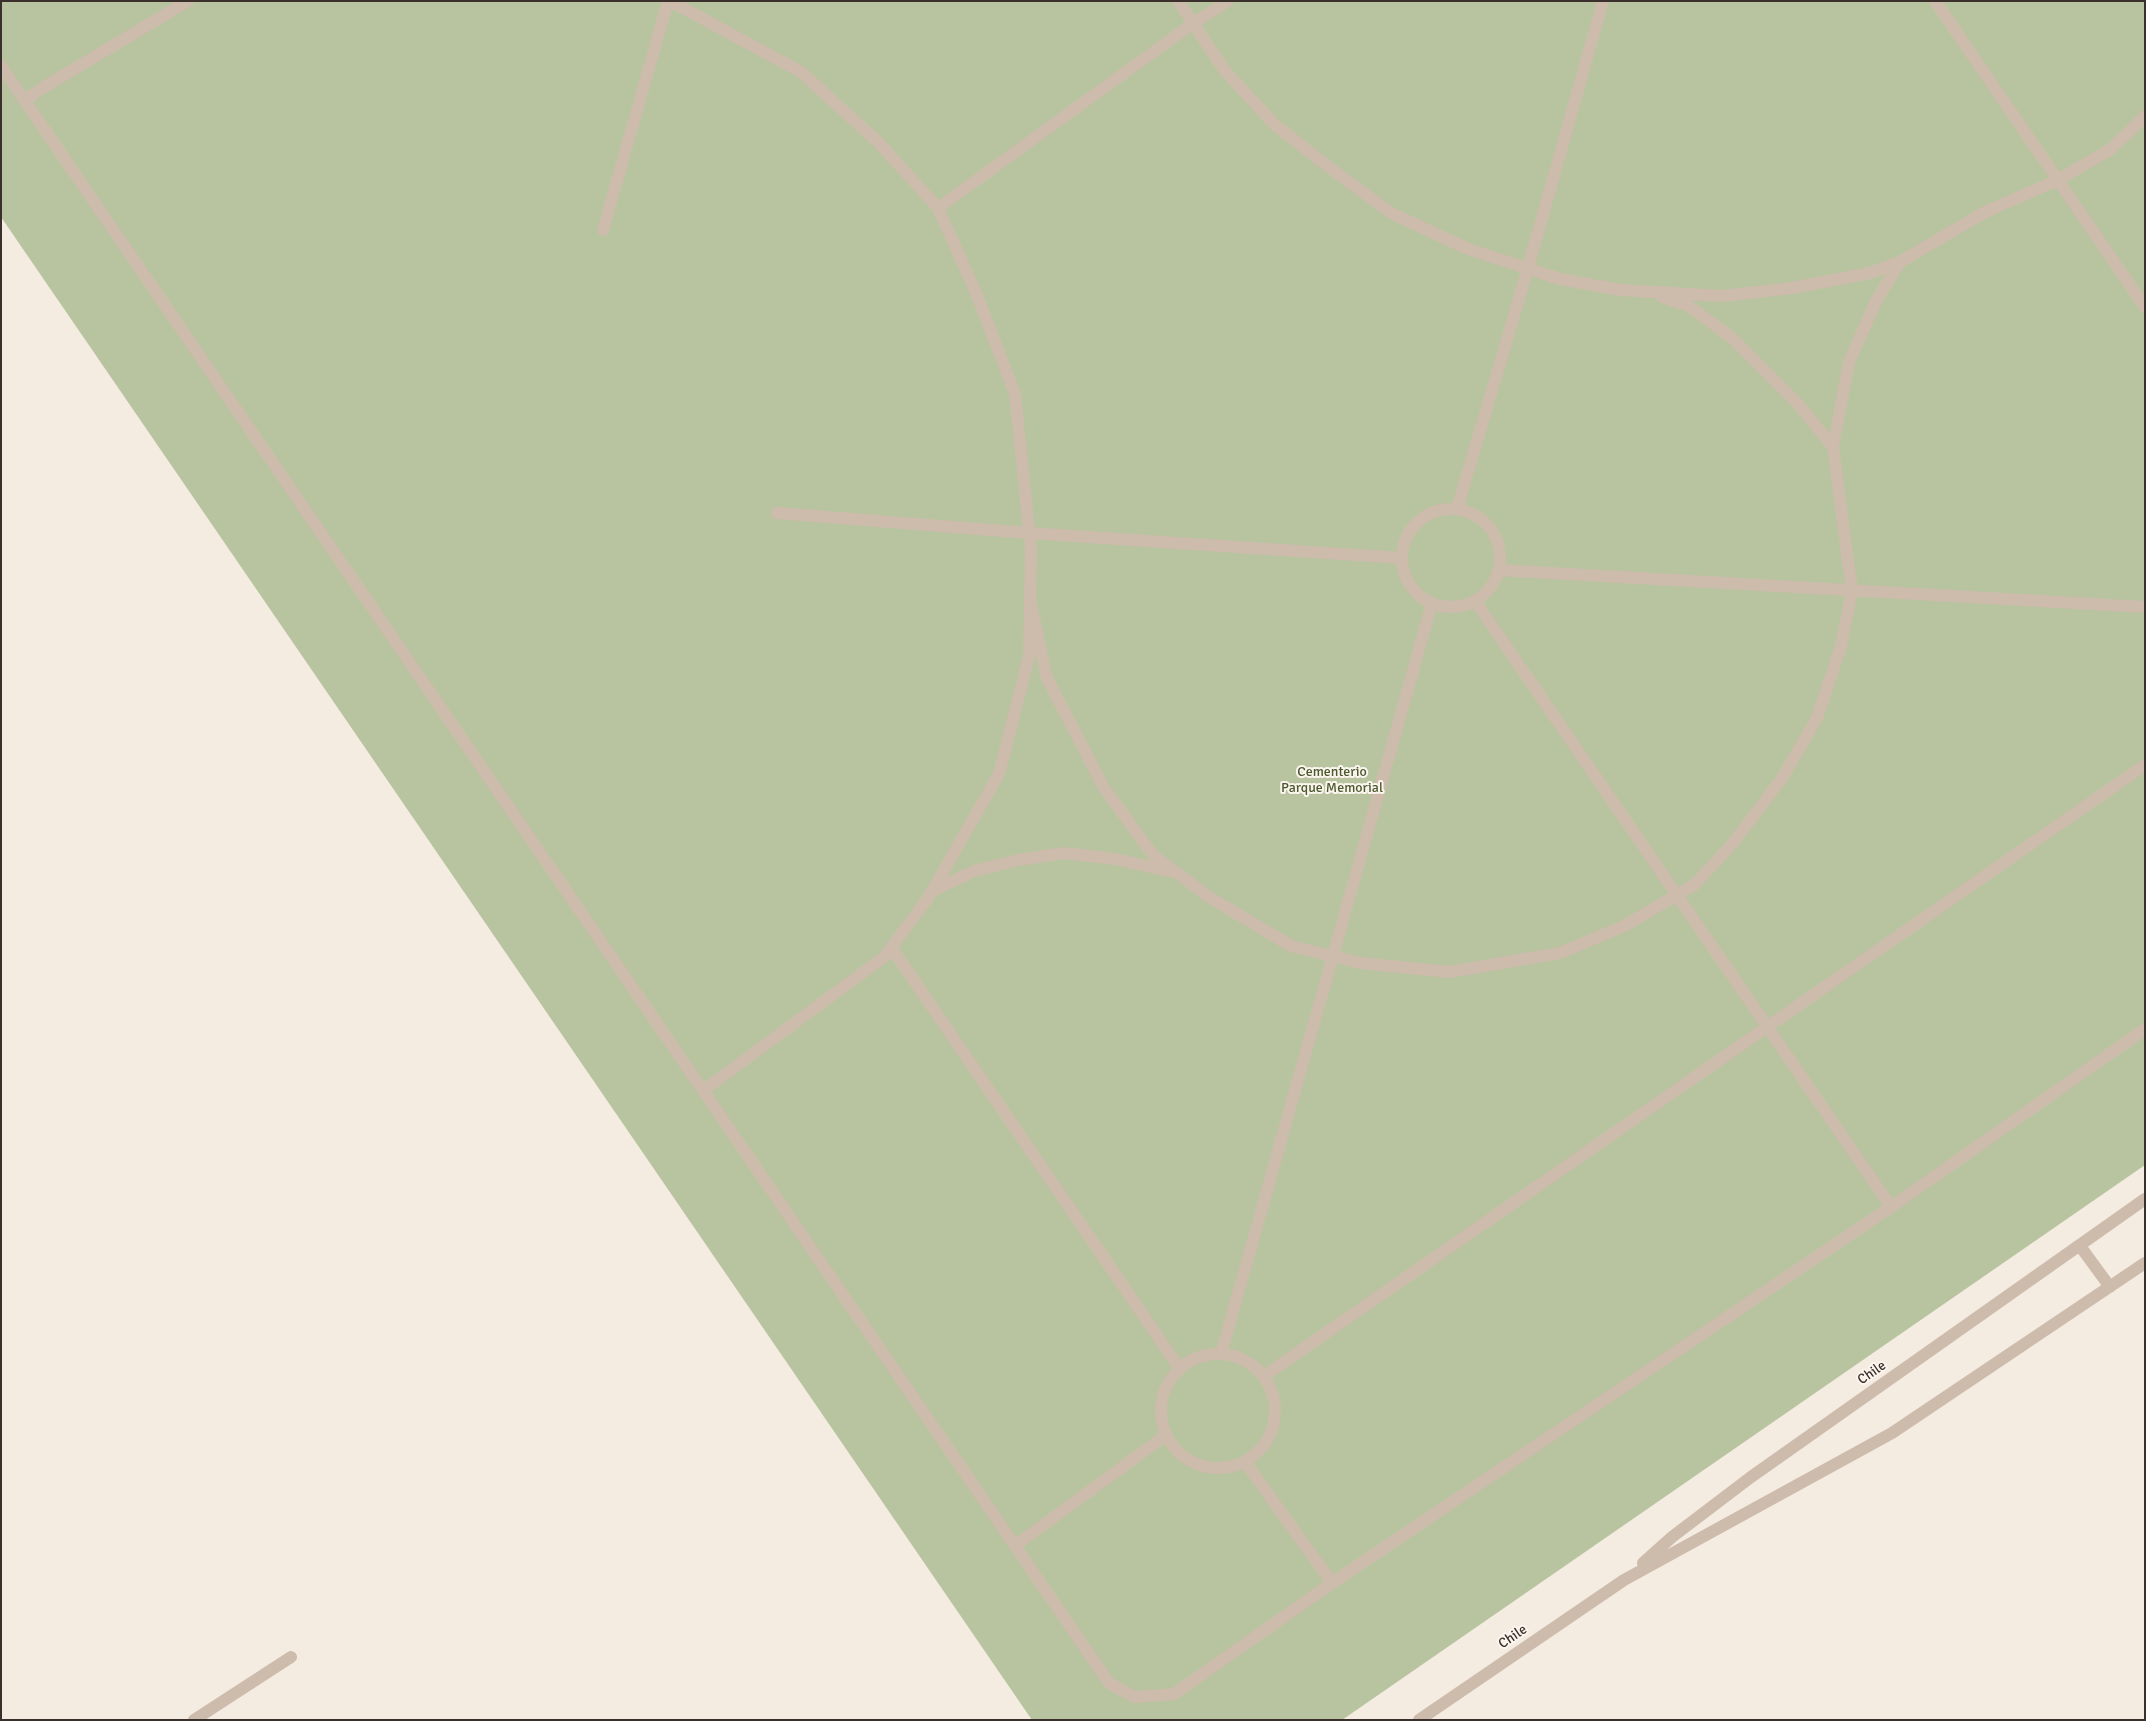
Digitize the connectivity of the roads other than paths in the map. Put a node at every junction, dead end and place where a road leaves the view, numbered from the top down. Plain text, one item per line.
1 (188, 1) edge
2 (669, 1) edge
3 (1178, 1) edge
4 (1228, 1) edge
5 (1602, 1) edge
6 (1935, 1) edge
7 (1192, 24) junction
8 (1, 66) edge
9 (25, 100) junction
10 (2145, 116) edge
11 (2058, 180) junction
12 (938, 208) junction
13 (603, 230) dead end
14 (1900, 262) junction
15 (1528, 268) junction
16 (1649, 292) junction
17 (2145, 307) edge
18 (1832, 447) junction
19 (1457, 509) junction
20 (777, 513) dead end
21 (1029, 533) junction
22 (1401, 558) junction
23 (1498, 570) junction
24 (1852, 591) junction
25 (1030, 600) junction
26 (1475, 601) junction
27 (1432, 603) junction
28 (2145, 607) edge
29 (2145, 765) edge
30 (1176, 873) junction
31 (932, 891) junction
32 (1678, 895) junction
33 (891, 947) junction
34 (1333, 956) junction
35 (1768, 1027) junction
36 (2145, 1029) edge
37 (704, 1090) junction
38 (2145, 1199) edge
39 (1891, 1207) junction
40 (2080, 1246) junction
41 (2145, 1263) edge
42 (2110, 1287) junction
43 (1221, 1354) junction
44 (1180, 1369) junction
45 (1264, 1376) junction
46 (1166, 1435) junction
47 (1245, 1462) junction
48 (1016, 1545) junction
49 (1624, 1580) junction
50 (1332, 1583) junction
51 (291, 1657) dead end
52 (194, 1720) edge
53 (1419, 1720) edge

1 - 9 street
2 - 12 street
2 - 13 street
3 - 7 street
4 - 7 street
5 - 15 street
6 - 11 street
7 - 12 street
7 - 15 street
8 - 9 street
9 - 37 street
10 - 11 street
11 - 14 street
11 - 17 street
12 - 21 street
14 - 16 street
14 - 18 street
15 - 16 street
15 - 19 street
16 - 18 street
18 - 24 street
19 - 22 street
19 - 23 street
20 - 21 street
21 - 22 street
21 - 25 street
22 - 27 street
23 - 24 street
23 - 26 street
24 - 28 street
24 - 32 street
25 - 30 street
25 - 31 street
26 - 27 street
26 - 32 street
27 - 34 street
29 - 35 street
30 - 31 street
30 - 34 street
31 - 33 street
32 - 34 street
32 - 35 street
33 - 37 street
33 - 44 street
34 - 43 street
35 - 39 street
35 - 45 street
36 - 39 street
37 - 48 street
38 - 40 street, Chile
39 - 50 street
40 - 42 street
40 - 49 street, Chile
41 - 42 street, Chile
42 - 49 street, Chile
43 - 44 street
43 - 45 street
44 - 46 street
45 - 47 street
46 - 47 street
46 - 48 street
47 - 50 street
48 - 50 street
49 - 53 street, Chile
51 - 52 street

